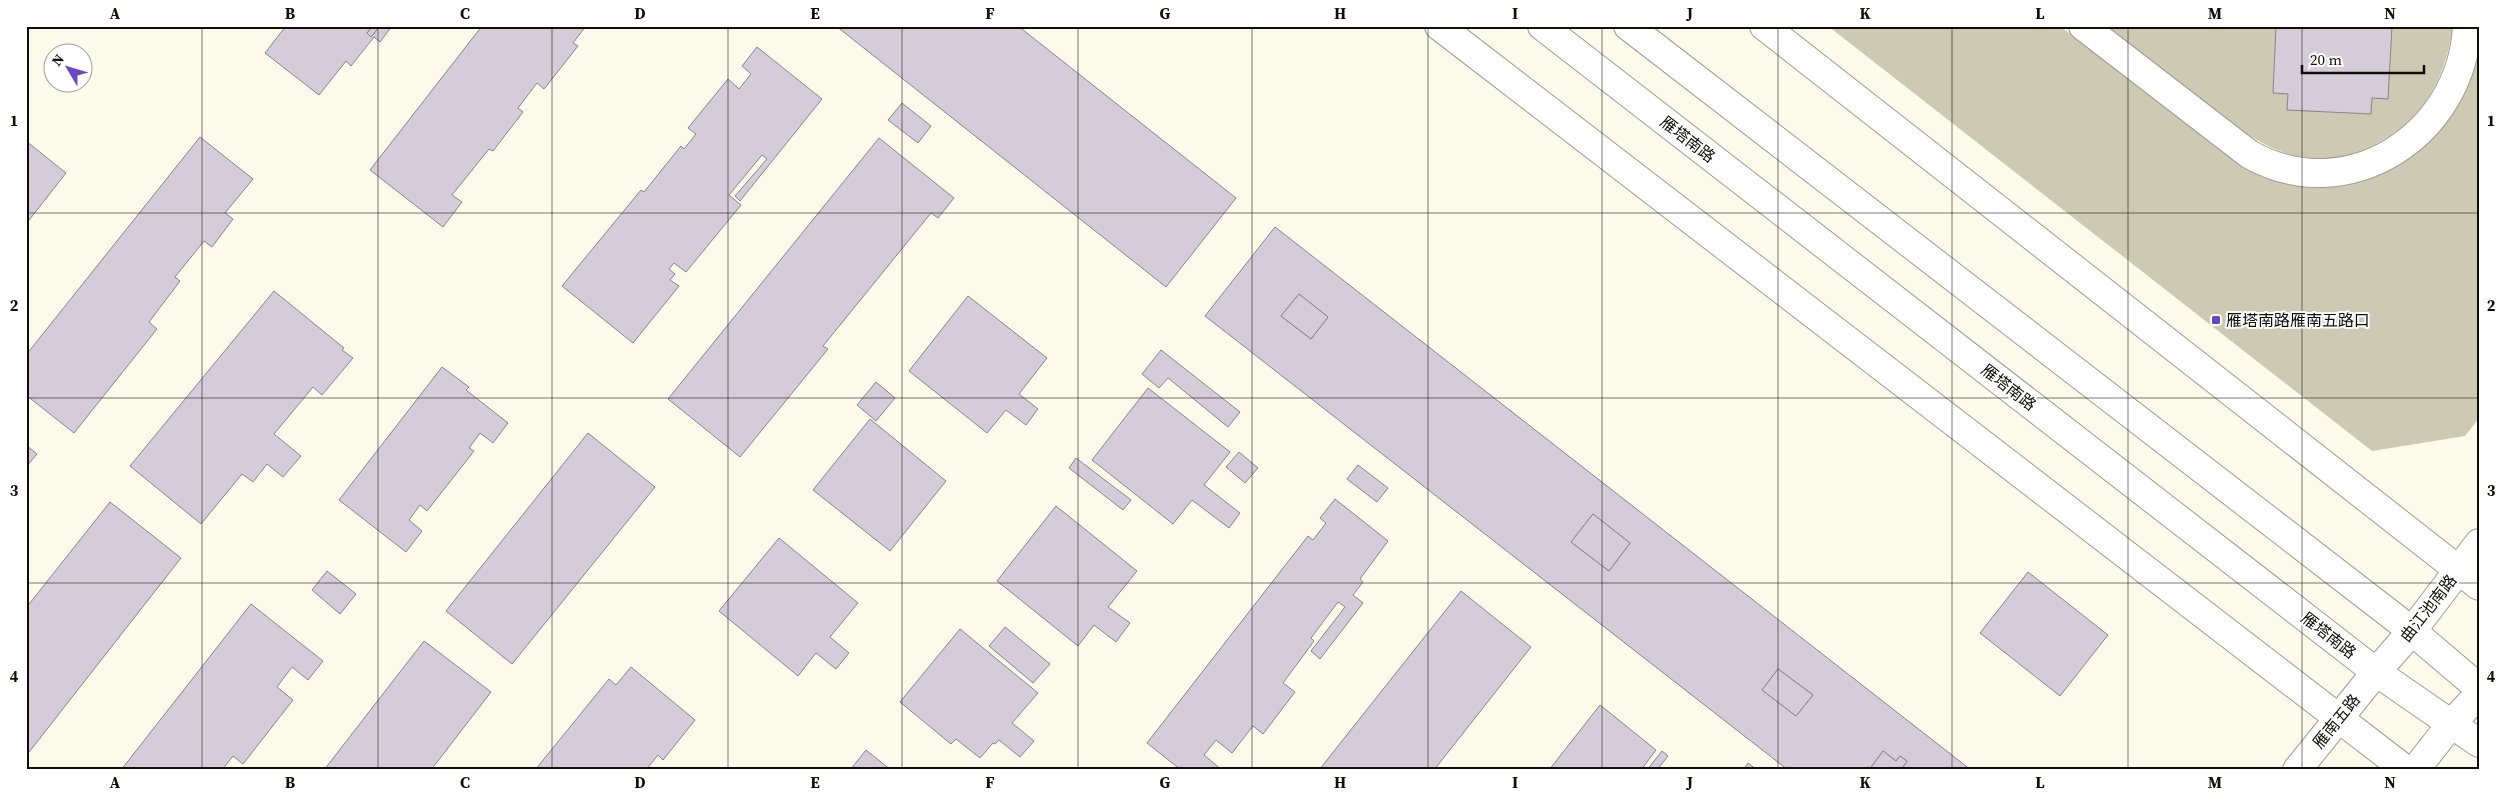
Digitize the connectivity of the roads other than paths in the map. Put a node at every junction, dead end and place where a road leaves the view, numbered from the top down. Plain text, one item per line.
1 (1439, 26) edge
2 (1542, 26) edge
3 (1628, 26) edge
4 (1764, 26) edge
5 (2083, 26) edge
6 (2467, 26) edge
7 (2479, 543) edge
8 (2457, 570) junction
9 (2479, 586) edge
10 (2412, 631) junction
11 (2376, 672) junction
12 (2479, 688) edge
13 (2479, 694) edge
14 (2338, 717) junction
15 (2452, 723) junction
16 (2479, 743) edge
17 (2297, 770) edge
18 (2406, 770) edge
19 (2415, 770) edge

1 - 14 main road
2 - 11 main road, 雁塔南路
3 - 10 main road
4 - 8 main road
5 - 6 main road
7 - 8 main road, 曲江池南路
8 - 9 main road
8 - 10 main road, 曲江池南路
10 - 11 main road, 曲江池南路
10 - 12 main road
11 - 14 main road, 雁南五路
11 - 15 main road, 雁塔南路
13 - 15 main road
14 - 17 main road, 雁南五路
14 - 18 main road
15 - 16 main road, 雁塔南路
15 - 19 main road

